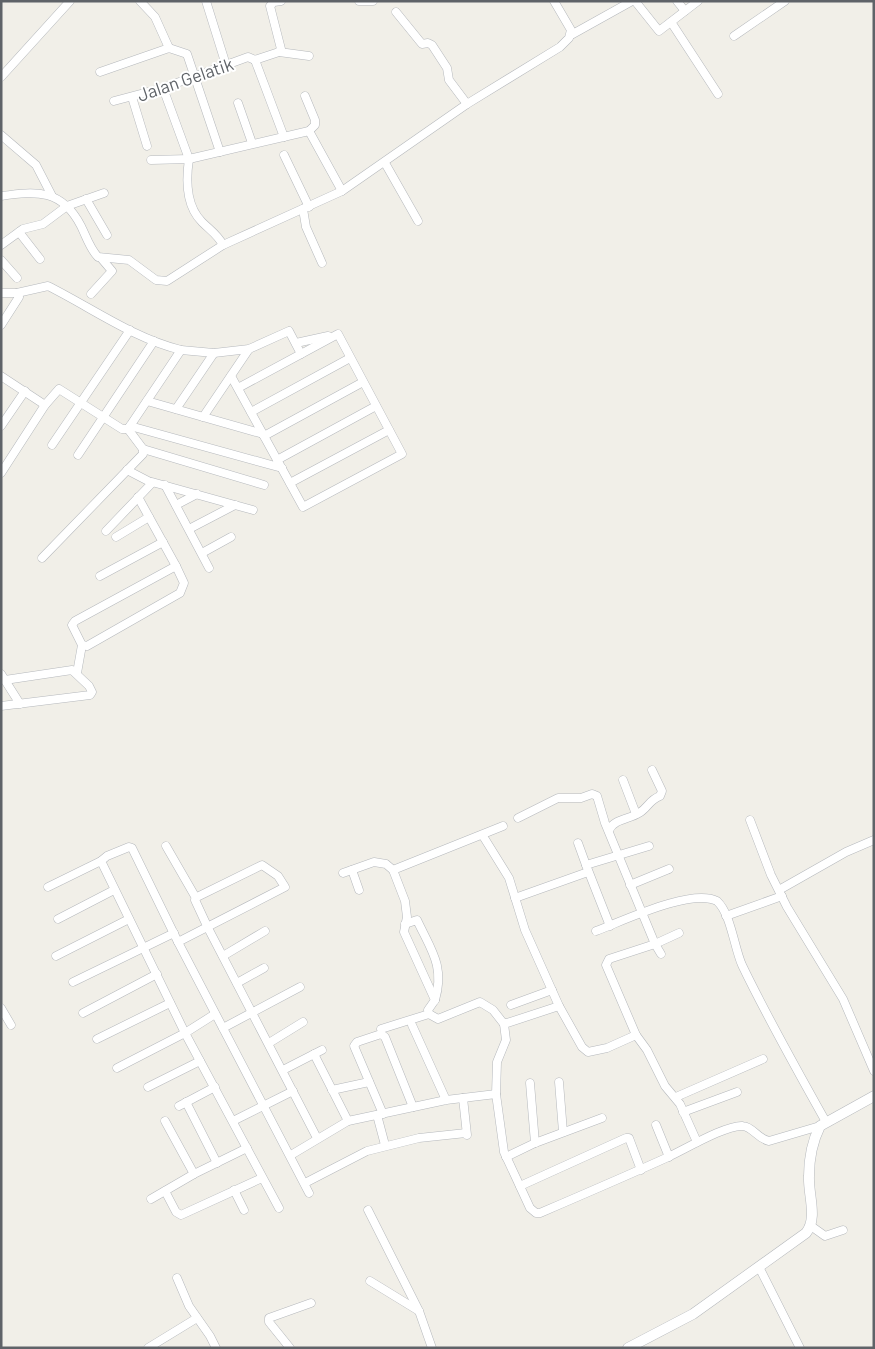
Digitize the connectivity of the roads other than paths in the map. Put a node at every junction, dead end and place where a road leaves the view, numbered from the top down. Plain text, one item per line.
1 (70, 1) edge
2 (140, 1) edge
3 (206, 1) edge
4 (359, 1) edge
5 (372, 1) edge
6 (554, 1) edge
7 (634, 1) edge
8 (677, 1) edge
9 (698, 1) edge
10 (785, 1) edge
11 (276, 2) edge
12 (396, 12) dead end
13 (685, 12) junction
14 (671, 22) junction
15 (570, 35) junction
16 (734, 36) dead end
17 (169, 48) junction
18 (279, 52) junction
19 (309, 56) dead end
20 (255, 60) junction
21 (226, 65) junction
22 (100, 72) dead end
23 (195, 76) junction
24 (1, 77) edge
25 (163, 88) junction
26 (718, 94) dead end
27 (305, 96) dead end
28 (132, 97) junction
29 (114, 101) dead end
30 (238, 103) dead end
31 (467, 104) junction
32 (309, 131) junction
33 (1, 135) edge
34 (284, 137) junction
35 (252, 143) junction
36 (147, 146) dead end
37 (220, 152) junction
38 (284, 155) dead end
39 (189, 159) junction
40 (151, 160) dead end
41 (385, 163) junction
42 (342, 191) junction
43 (104, 193) dead end
44 (1, 196) edge
45 (52, 196) junction
46 (86, 199) junction
47 (67, 206) junction
48 (306, 208) junction
49 (418, 220) dead end
50 (19, 232) junction
51 (107, 235) dead end
52 (1, 245) edge
53 (223, 245) junction
54 (101, 258) junction
55 (40, 259) dead end
56 (1, 260) edge
57 (322, 263) dead end
58 (17, 278) dead end
59 (1, 293) edge
60 (17, 294) junction
61 (91, 294) dead end
62 (1, 325) edge
63 (130, 330) junction
64 (338, 334) junction
65 (154, 341) junction
66 (296, 343) junction
67 (249, 349) junction
68 (181, 350) junction
69 (214, 353) junction
70 (301, 354) junction
71 (350, 358) junction
72 (1, 376) edge
73 (231, 376) junction
74 (363, 382) junction
75 (238, 388) junction
76 (25, 391) junction
77 (147, 401) junction
78 (81, 402) junction
79 (46, 405) junction
80 (376, 406) junction
81 (176, 409) junction
82 (251, 412) junction
83 (104, 417) junction
84 (203, 417) junction
85 (1, 426) edge
86 (130, 430) junction
87 (389, 430) junction
88 (264, 435) junction
89 (52, 445) dead end
90 (140, 446) junction
91 (78, 455) dead end
92 (277, 460) junction
93 (282, 468) junction
94 (127, 470) junction
95 (1, 474) edge
96 (152, 482) junction
97 (290, 483) junction
98 (165, 485) junction
99 (264, 485) dead end
100 (197, 494) junction
101 (138, 497) junction
102 (176, 505) junction
103 (235, 505) junction
104 (253, 510) dead end
105 (150, 517) junction
106 (189, 529) junction
107 (106, 531) dead end
108 (116, 537) dead end
109 (231, 537) dead end
110 (163, 542) junction
111 (202, 553) junction
112 (42, 558) dead end
113 (176, 566) junction
114 (209, 568) dead end
115 (100, 576) dead end
116 (82, 645) junction
117 (77, 673) junction
118 (3, 677) edge
119 (20, 704) junction
120 (1, 706) edge
121 (652, 770) dead end
122 (623, 780) dead end
123 (636, 814) junction
124 (518, 818) dead end
125 (750, 820) dead end
126 (503, 826) dead end
127 (609, 830) junction
128 (482, 836) junction
129 (874, 840) edge
130 (578, 843) dead end
131 (166, 846) dead end
132 (649, 846) dead end
133 (619, 855) junction
134 (101, 861) junction
135 (587, 868) junction
136 (669, 869) dead end
137 (352, 870) junction
138 (393, 870) junction
139 (343, 873) dead end
140 (630, 885) junction
141 (48, 887) dead end
142 (114, 890) junction
143 (359, 890) dead end
144 (780, 893) junction
145 (196, 898) junction
146 (515, 898) junction
147 (642, 914) junction
148 (726, 916) junction
149 (129, 918) junction
150 (58, 919) dead end
151 (405, 924) junction
152 (610, 926) junction
153 (208, 928) junction
154 (265, 931) dead end
155 (596, 931) dead end
156 (174, 933) junction
157 (679, 933) dead end
158 (178, 942) junction
159 (655, 944) junction
160 (143, 946) junction
161 (430, 949) junction
162 (661, 954) dead end
163 (414, 955) junction
164 (56, 956) dead end
165 (223, 956) junction
166 (437, 966) junction
167 (264, 968) dead end
168 (422, 973) junction
169 (156, 974) junction
170 (73, 982) dead end
171 (237, 983) junction
172 (300, 987) dead end
173 (552, 990) junction
174 (435, 1000) junction
175 (170, 1003) junction
176 (511, 1005) dead end
177 (559, 1006) junction
178 (1, 1008) edge
179 (83, 1013) dead end
180 (215, 1014) junction
181 (253, 1014) junction
182 (429, 1014) junction
183 (303, 1022) dead end
184 (504, 1024) junction
185 (11, 1025) dead end
186 (412, 1025) dead end
187 (222, 1028) junction
188 (381, 1029) dead end
189 (185, 1033) junction
190 (636, 1035) junction
191 (97, 1039) dead end
192 (268, 1043) junction
193 (322, 1050) dead end
194 (314, 1054) junction
195 (763, 1059) dead end
196 (200, 1061) junction
197 (117, 1068) dead end
198 (283, 1070) junction
199 (874, 1071) edge
200 (369, 1082) junction
201 (559, 1082) dead end
202 (530, 1083) dead end
203 (148, 1087) dead end
204 (215, 1087) junction
205 (332, 1090) junction
206 (293, 1091) junction
207 (737, 1092) dead end
208 (496, 1094) junction
209 (874, 1096) edge
210 (676, 1097) junction
211 (463, 1098) junction
212 (446, 1100) junction
213 (262, 1104) junction
214 (413, 1107) junction
215 (683, 1112) junction
216 (380, 1114) junction
217 (602, 1118) dead end
218 (165, 1121) dead end
219 (233, 1121) junction
220 (348, 1121) junction
221 (823, 1124) junction
222 (656, 1125) dead end
223 (563, 1132) junction
224 (317, 1138) junction
225 (697, 1142) junction
226 (535, 1143) junction
227 (385, 1146) junction
228 (248, 1148) junction
229 (291, 1154) junction
230 (506, 1157) junction
231 (669, 1157) junction
232 (217, 1163) junction
233 (641, 1170) junction
234 (194, 1174) junction
235 (262, 1178) junction
236 (305, 1183) junction
237 (520, 1186) junction
238 (234, 1190) junction
239 (165, 1191) junction
240 (310, 1193) dead end
241 (151, 1199) dead end
242 (279, 1208) dead end
243 (244, 1210) dead end
244 (368, 1210) dead end
245 (811, 1226) junction
246 (843, 1230) dead end
247 (759, 1267) junction
248 (177, 1278) dead end
249 (370, 1281) dead end
250 (311, 1303) dead end
251 (419, 1312) junction
252 (197, 1318) junction
253 (148, 1348) edge
254 (216, 1348) edge
255 (290, 1348) edge
256 (432, 1348) edge
257 (628, 1348) edge
258 (800, 1348) edge

1 - 24 street
2 - 17 street
3 - 21 street
4 - 5 street
6 - 15 street
7 - 14 street
7 - 15 street
8 - 13 street
9 - 13 street
10 - 16 street
11 - 18 street
12 - 31 street
13 - 14 street
14 - 26 street
15 - 31 street
17 - 22 street
17 - 23 street
18 - 19 street
18 - 20 street, Jalan Gelatik
20 - 21 street, Jalan Gelatik
20 - 34 street
21 - 23 street, Jalan Gelatik
23 - 25 street, Jalan Gelatik
23 - 37 street
25 - 28 street, Jalan Gelatik
25 - 39 street
27 - 32 street
28 - 29 street, Jalan Gelatik
28 - 36 street
30 - 35 street
31 - 41 street
32 - 34 street
32 - 42 street
33 - 45 street
34 - 35 street
35 - 37 street
37 - 39 street
38 - 48 street
39 - 40 street
39 - 53 street
41 - 42 street
41 - 49 street
42 - 48 street
43 - 46 street
44 - 45 street
45 - 47 street
46 - 47 street
46 - 51 street
47 - 50 street
47 - 54 street
48 - 53 street
48 - 57 street
50 - 52 street
50 - 55 street
53 - 54 street
54 - 61 street
56 - 58 street
59 - 60 street
60 - 62 street
60 - 63 street
63 - 65 street
63 - 78 street
64 - 66 street
64 - 70 street
64 - 71 street
65 - 68 street
65 - 83 street
66 - 67 street
66 - 70 street
67 - 69 street
67 - 73 street
68 - 69 street
68 - 77 street
69 - 81 street
70 - 75 street
71 - 74 street
71 - 82 street
72 - 76 street
73 - 75 street
73 - 84 street
74 - 80 street
74 - 88 street
75 - 82 street
76 - 79 street
76 - 85 street
77 - 81 street
77 - 86 street
78 - 79 street
78 - 83 street
78 - 89 street
79 - 95 street
80 - 87 street
80 - 92 street
81 - 84 street
82 - 88 street
83 - 86 street
83 - 91 street
84 - 88 street
86 - 90 street
86 - 93 street
87 - 97 street
87 - 97 street
88 - 92 street
90 - 94 street
90 - 99 street
92 - 93 street
93 - 97 street
94 - 96 street
94 - 112 street
96 - 98 street
96 - 101 street
98 - 100 street
98 - 102 street
100 - 102 street
100 - 103 street
101 - 105 street
101 - 107 street
102 - 106 street
103 - 104 street
103 - 106 street
105 - 108 street
105 - 110 street
106 - 111 street
109 - 111 street
110 - 113 street
110 - 115 street
111 - 114 street
113 - 116 street
113 - 116 street
116 - 117 street
117 - 118 street
117 - 119 street
118 - 119 street
119 - 120 street
121 - 123 street
122 - 123 street
123 - 127 street
124 - 127 street
125 - 144 street
126 - 128 street
127 - 133 street
128 - 138 street
128 - 146 street
129 - 144 street
130 - 135 street
131 - 145 street
132 - 133 street
133 - 135 street
133 - 140 street
134 - 141 street
134 - 142 street
134 - 156 street
135 - 146 street
135 - 152 street
136 - 140 street
137 - 138 street
137 - 139 street
137 - 143 street
138 - 151 street
140 - 147 street
142 - 149 street
142 - 150 street
144 - 148 street
144 - 199 street
145 - 153 street
145 - 153 street
146 - 173 street
147 - 148 street
147 - 152 street
147 - 159 street
148 - 221 street
149 - 160 street
149 - 164 street
151 - 161 street
151 - 163 street
152 - 155 street
153 - 158 street
153 - 165 street
154 - 165 street
156 - 158 street
156 - 160 street
157 - 159 street
158 - 180 street
159 - 162 street
159 - 190 street
160 - 169 street
160 - 170 street
161 - 163 street
161 - 166 street
163 - 168 street
165 - 171 street
166 - 168 street
166 - 174 street
167 - 171 street
168 - 174 street
169 - 175 street
169 - 179 street
171 - 181 street
172 - 181 street
173 - 176 street
173 - 177 street
174 - 182 street
175 - 189 street
175 - 191 street
177 - 184 street
177 - 190 street
178 - 185 street
180 - 187 street
180 - 189 street
181 - 187 street
181 - 192 street
182 - 184 street
182 - 188 street
183 - 192 street
184 - 208 street
186 - 212 street
187 - 213 street
189 - 196 street
189 - 197 street
190 - 210 street
192 - 198 street
193 - 194 street
194 - 198 street
194 - 205 street
195 - 210 street
196 - 203 street
196 - 204 street
198 - 206 street
200 - 205 street
200 - 214 street
200 - 216 street
201 - 223 street
202 - 226 street
204 - 219 street
204 - 232 street
205 - 220 street
206 - 213 street
206 - 224 street
207 - 215 street
208 - 211 street
208 - 230 street
209 - 221 street
210 - 215 street
211 - 212 street
211 - 227 street
212 - 214 street
213 - 219 street
213 - 229 street
214 - 216 street
215 - 225 street
216 - 220 street
216 - 227 street
217 - 223 street
218 - 234 street
219 - 228 street
220 - 224 street
221 - 225 street
221 - 245 street
222 - 231 street
223 - 226 street
224 - 229 street
225 - 231 street
226 - 230 street
227 - 236 street
228 - 232 street
228 - 235 street
229 - 236 street
230 - 237 street
231 - 233 street
232 - 234 street
233 - 237 street
233 - 237 street
234 - 239 street
235 - 238 street
235 - 242 street
236 - 240 street
238 - 239 street
238 - 243 street
239 - 241 street
244 - 251 street
245 - 246 street
245 - 247 street
247 - 257 street
247 - 258 street
248 - 252 street
249 - 251 street
250 - 255 street
251 - 256 street
252 - 253 street
252 - 254 street

